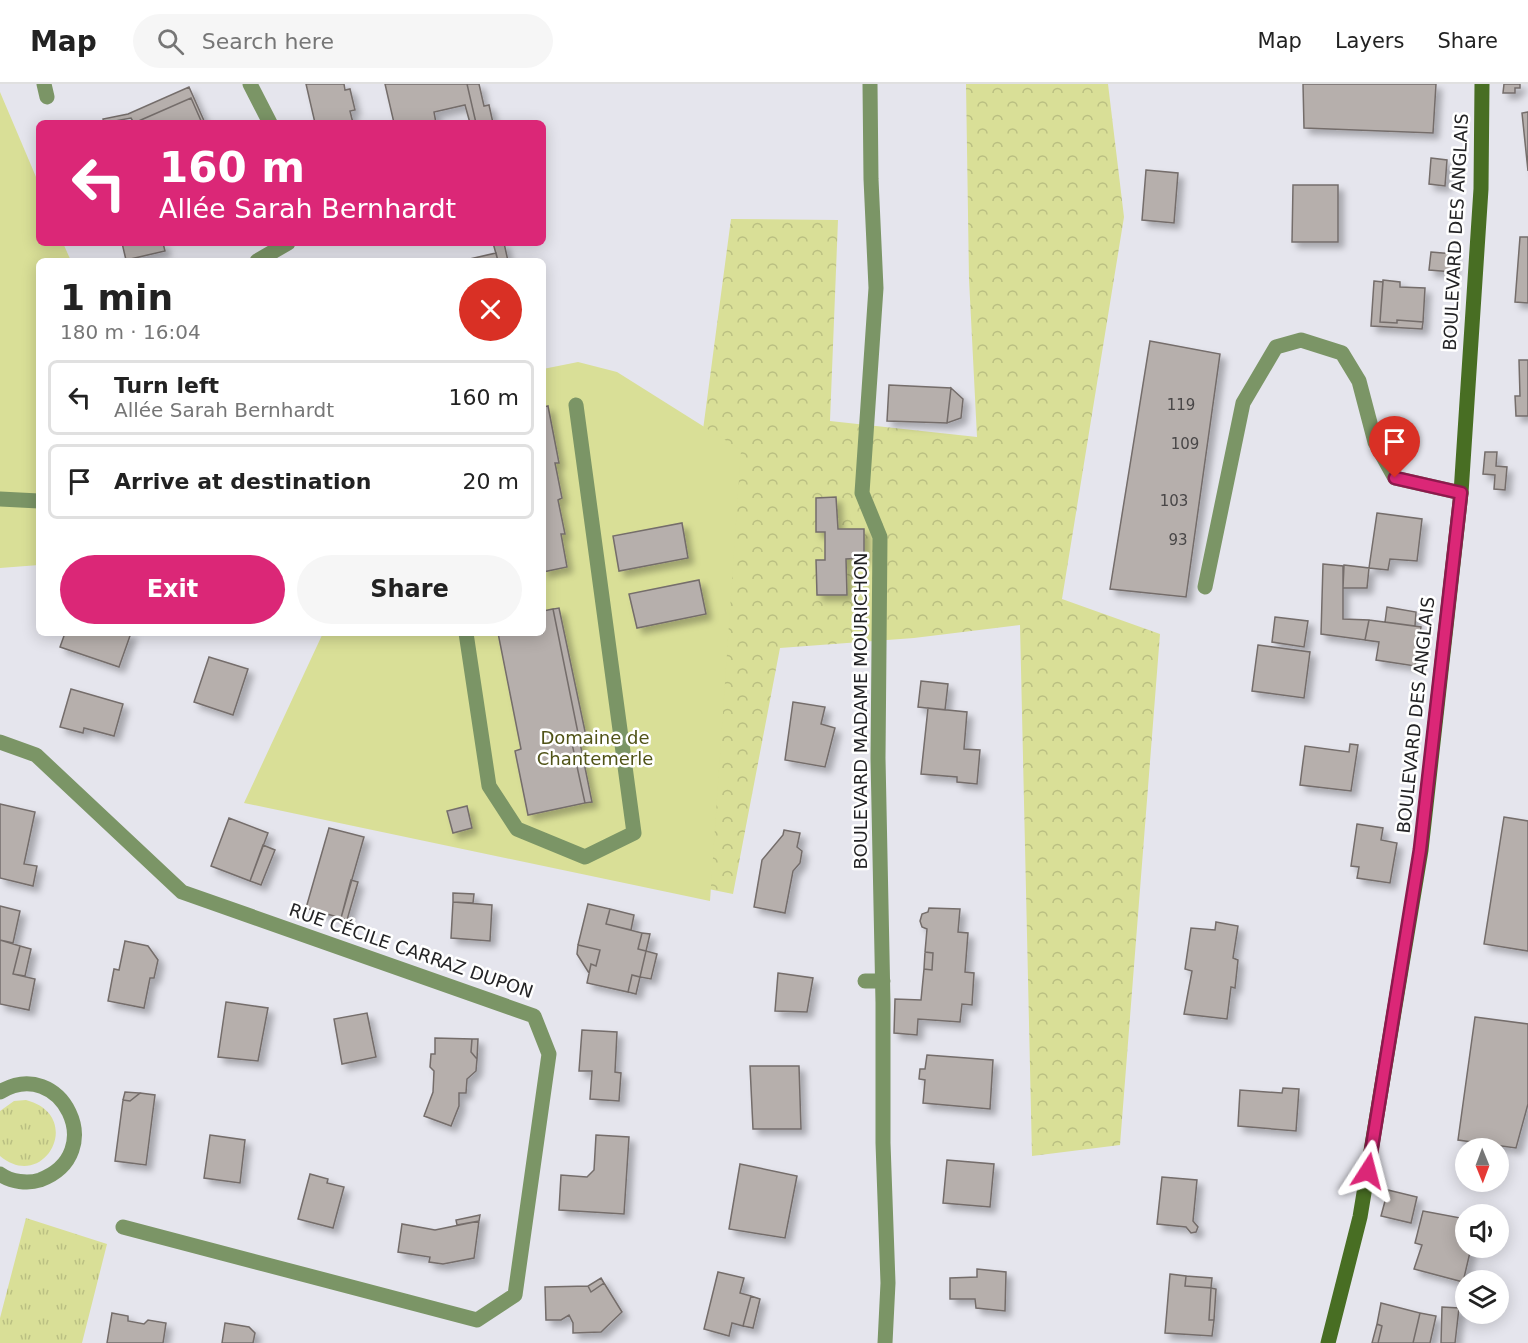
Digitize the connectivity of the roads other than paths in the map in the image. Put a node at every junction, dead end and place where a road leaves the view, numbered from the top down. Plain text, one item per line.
1 (249, 84) edge
2 (870, 84) edge
3 (1482, 84) edge
4 (268, 120) edge
5 (283, 246) edge
6 (262, 258) edge
7 (576, 405) dead end
8 (1461, 493) junction
9 (0, 499) edge
10 (36, 501) edge
11 (1205, 586) dead end
12 (466, 636) edge
13 (0, 742) edge
14 (865, 981) dead end
15 (883, 981) junction
16 (0, 1092) edge
17 (0, 1174) edge
18 (123, 1227) dead end
19 (885, 1343) edge
20 (1328, 1343) edge

1 - 4 street
2 - 15 street, BOULEVARD MADAME MOURICHON
3 - 8 street, BOULEVARD DES ANGLAIS
5 - 6 street
7 - 12 street
8 - 11 street
8 - 20 street, BOULEVARD DES ANGLAIS
9 - 10 street
13 - 18 street, RUE CÉCILE CARRAZ DUPON
14 - 15 street
15 - 19 street, BOULEVARD MADAME MOURICHON
16 - 17 street

